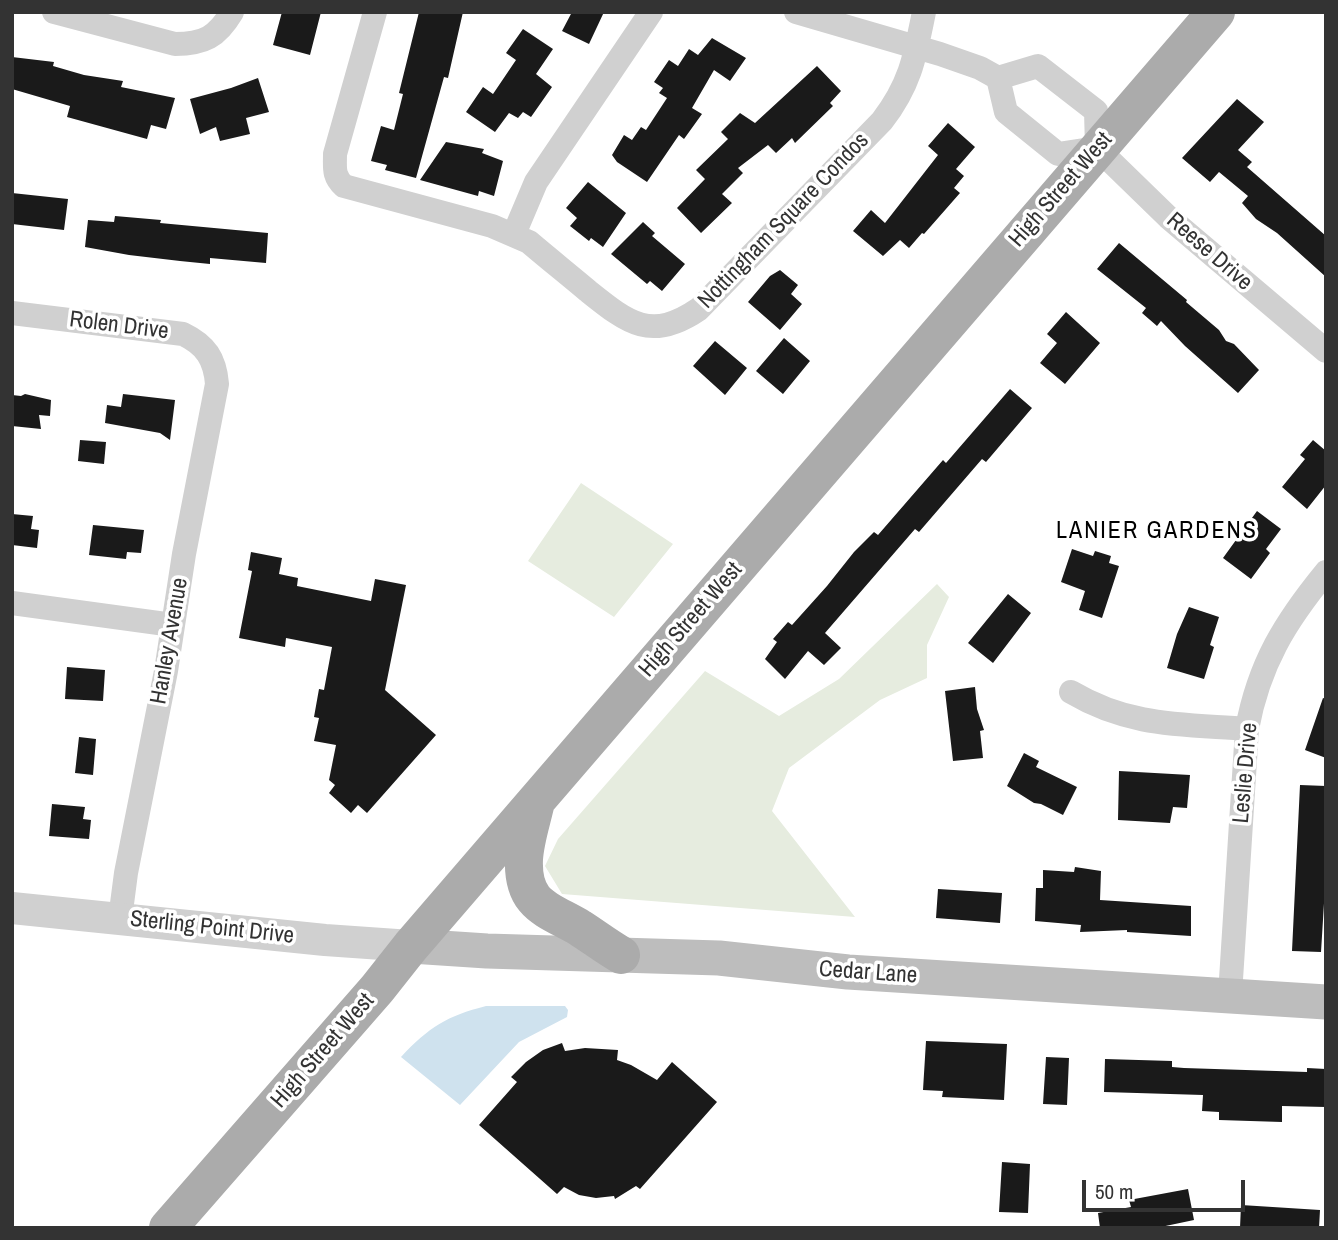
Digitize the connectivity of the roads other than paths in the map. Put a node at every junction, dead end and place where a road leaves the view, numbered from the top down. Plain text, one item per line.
1 (54, 12) edge
2 (232, 12) edge
3 (375, 12) edge
4 (651, 12) edge
5 (796, 12) edge
6 (924, 12) edge
7 (1216, 12) edge
8 (916, 48) junction
9 (998, 78) junction
10 (1097, 148) junction
11 (514, 234) junction
12 (12, 313) edge
13 (1326, 351) edge
14 (213, 363) joint
15 (1326, 572) edge
16 (12, 603) edge
17 (173, 625) junction
18 (1071, 692) dead end
19 (1247, 729) junction
20 (536, 801) junction
21 (12, 908) edge
22 (120, 919) junction
23 (411, 946) junction
24 (621, 955) junction
25 (1230, 995) junction
26 (1326, 1002) edge
27 (167, 1228) edge

1 - 2 street
3 - 11 street, Nottingham Square Condos
4 - 11 street
5 - 8 street
6 - 8 street, Nottingham Square Condos
7 - 10 main road, High Street West
8 - 9 street
8 - 11 street, Nottingham Square Condos
9 - 10 street
9 - 10 street
10 - 13 street, Reese Drive
10 - 20 main road, High Street West
12 - 14 street, Rolen Drive
14 - 17 street, Hanley Avenue
15 - 19 street, Leslie Drive
16 - 17 street
17 - 22 street, Hanley Avenue
18 - 19 street
19 - 25 street, Leslie Drive
20 - 23 main road, High Street West
20 - 24 main road
21 - 22 street, Sterling Point Drive
22 - 23 street, Sterling Point Drive
23 - 24 main road, Cedar Lane
23 - 27 main road, High Street West
24 - 25 main road, Cedar Lane
25 - 26 main road, Cedar Lane

